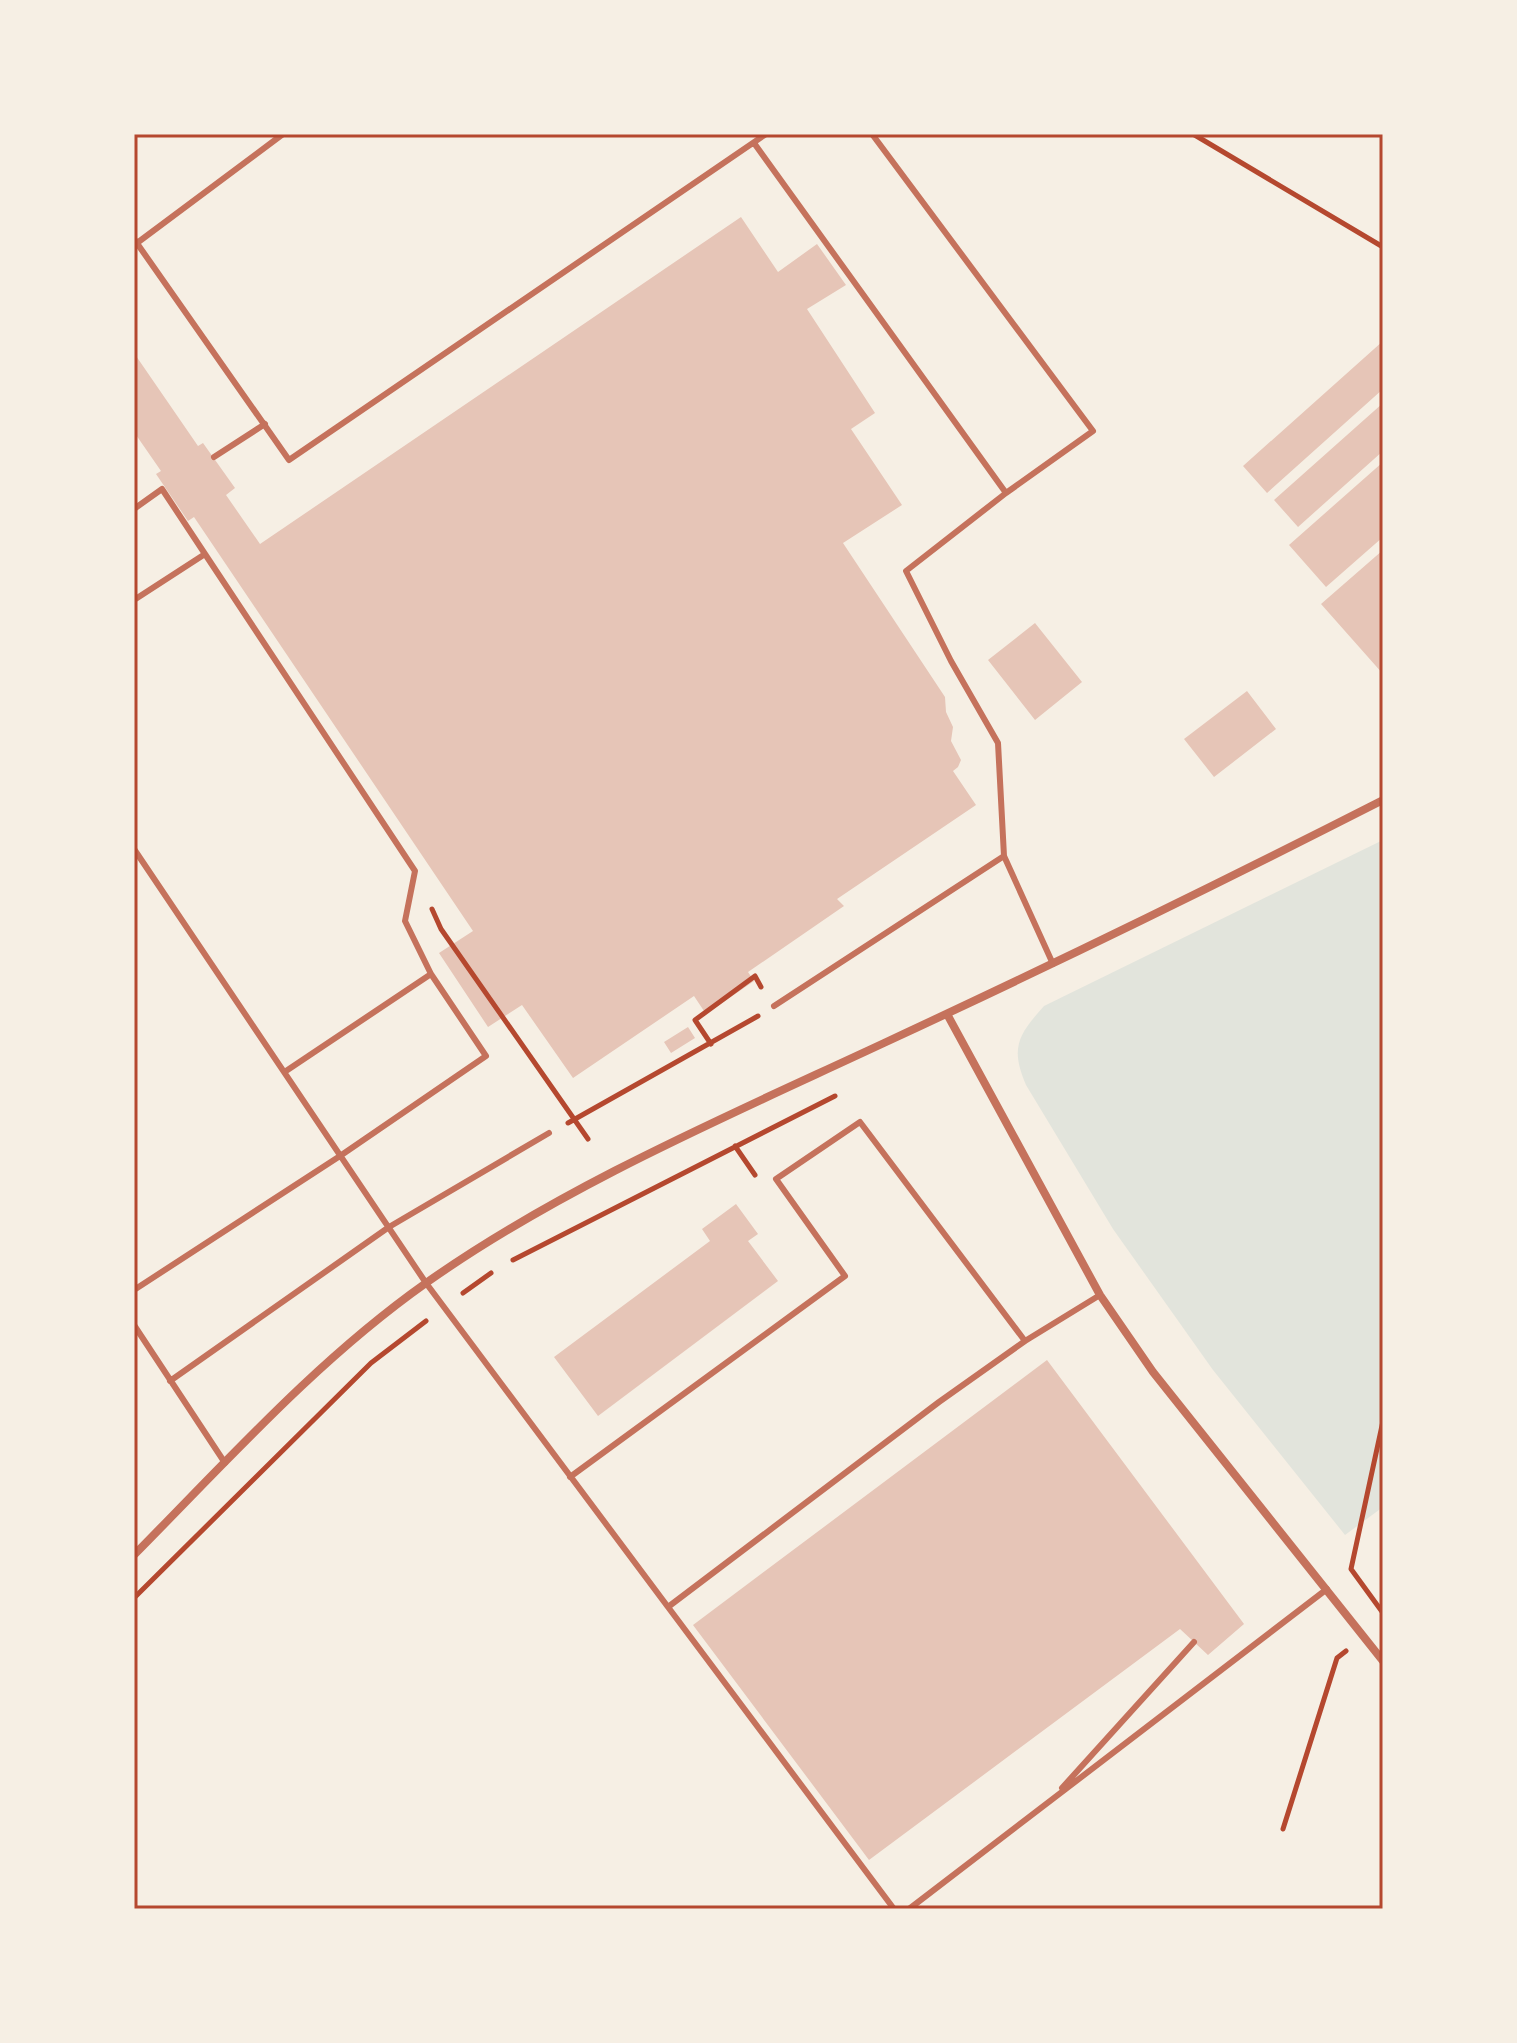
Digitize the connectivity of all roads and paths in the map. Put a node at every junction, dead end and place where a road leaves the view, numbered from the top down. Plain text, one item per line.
1 (283, 134) edge
2 (766, 134) edge
3 (872, 134) edge
4 (1193, 134) edge
5 (754, 143) junction
6 (135, 241) edge
7 (1383, 247) edge
8 (265, 424) junction
9 (214, 457) dead end
10 (1006, 493) junction
11 (134, 509) edge
12 (205, 554) junction
13 (134, 600) edge
14 (1383, 800) edge
15 (134, 849) edge
16 (1004, 856) junction
17 (415, 871) junction
18 (1053, 964) junction
19 (431, 974) junction
20 (755, 976) dead end
21 (774, 1006) joint
22 (947, 1014) junction
23 (711, 1044) junction
24 (286, 1071) junction
25 (845, 1091) dead end
26 (574, 1119) junction
27 (549, 1133) dead end
28 (588, 1139) dead end
29 (735, 1146) junction
30 (340, 1156) junction
31 (776, 1179) junction
32 (389, 1227) junction
33 (426, 1283) junction
34 (134, 1290) edge
35 (1100, 1295) junction
36 (444, 1307) junction
37 (134, 1325) edge
38 (1025, 1341) junction
39 (170, 1381) junction
40 (1383, 1421) edge
41 (225, 1463) junction
42 (570, 1477) junction
43 (134, 1555) edge
44 (1327, 1589) junction
45 (134, 1598) edge
46 (668, 1607) junction
47 (1383, 1613) edge
48 (1364, 1636) junction
49 (1194, 1642) dead end
50 (1383, 1661) edge
51 (1052, 1800) junction
52 (1283, 1829) dead end
53 (894, 1909) edge
54 (909, 1909) edge

1 - 6 lane
2 - 5 lane
3 - 10 lane
4 - 7 path
5 - 8 lane
5 - 10 lane
6 - 8 lane
8 - 9 lane
10 - 16 lane
11 - 12 lane
12 - 13 lane
12 - 17 lane
14 - 18 street
15 - 24 lane
16 - 18 lane
16 - 21 lane
17 - 19 lane
17 - 26 path
18 - 22 street
19 - 24 lane
19 - 30 lane
20 - 23 path
21 - 23 path
22 - 33 street
22 - 35 street
23 - 26 path
24 - 30 lane
25 - 29 path
26 - 28 path
27 - 32 lane
29 - 31 path
29 - 36 path
30 - 32 lane
30 - 34 lane
31 - 38 lane
31 - 42 lane
32 - 33 lane
32 - 39 lane
33 - 36 lane
33 - 41 street
35 - 38 lane
35 - 44 street
36 - 42 lane
36 - 45 path
37 - 39 lane
38 - 46 lane
39 - 41 lane
40 - 47 path
41 - 43 street
42 - 46 lane
44 - 48 street
44 - 51 lane
46 - 53 lane
48 - 50 street
48 - 52 path
49 - 51 lane
51 - 54 lane

